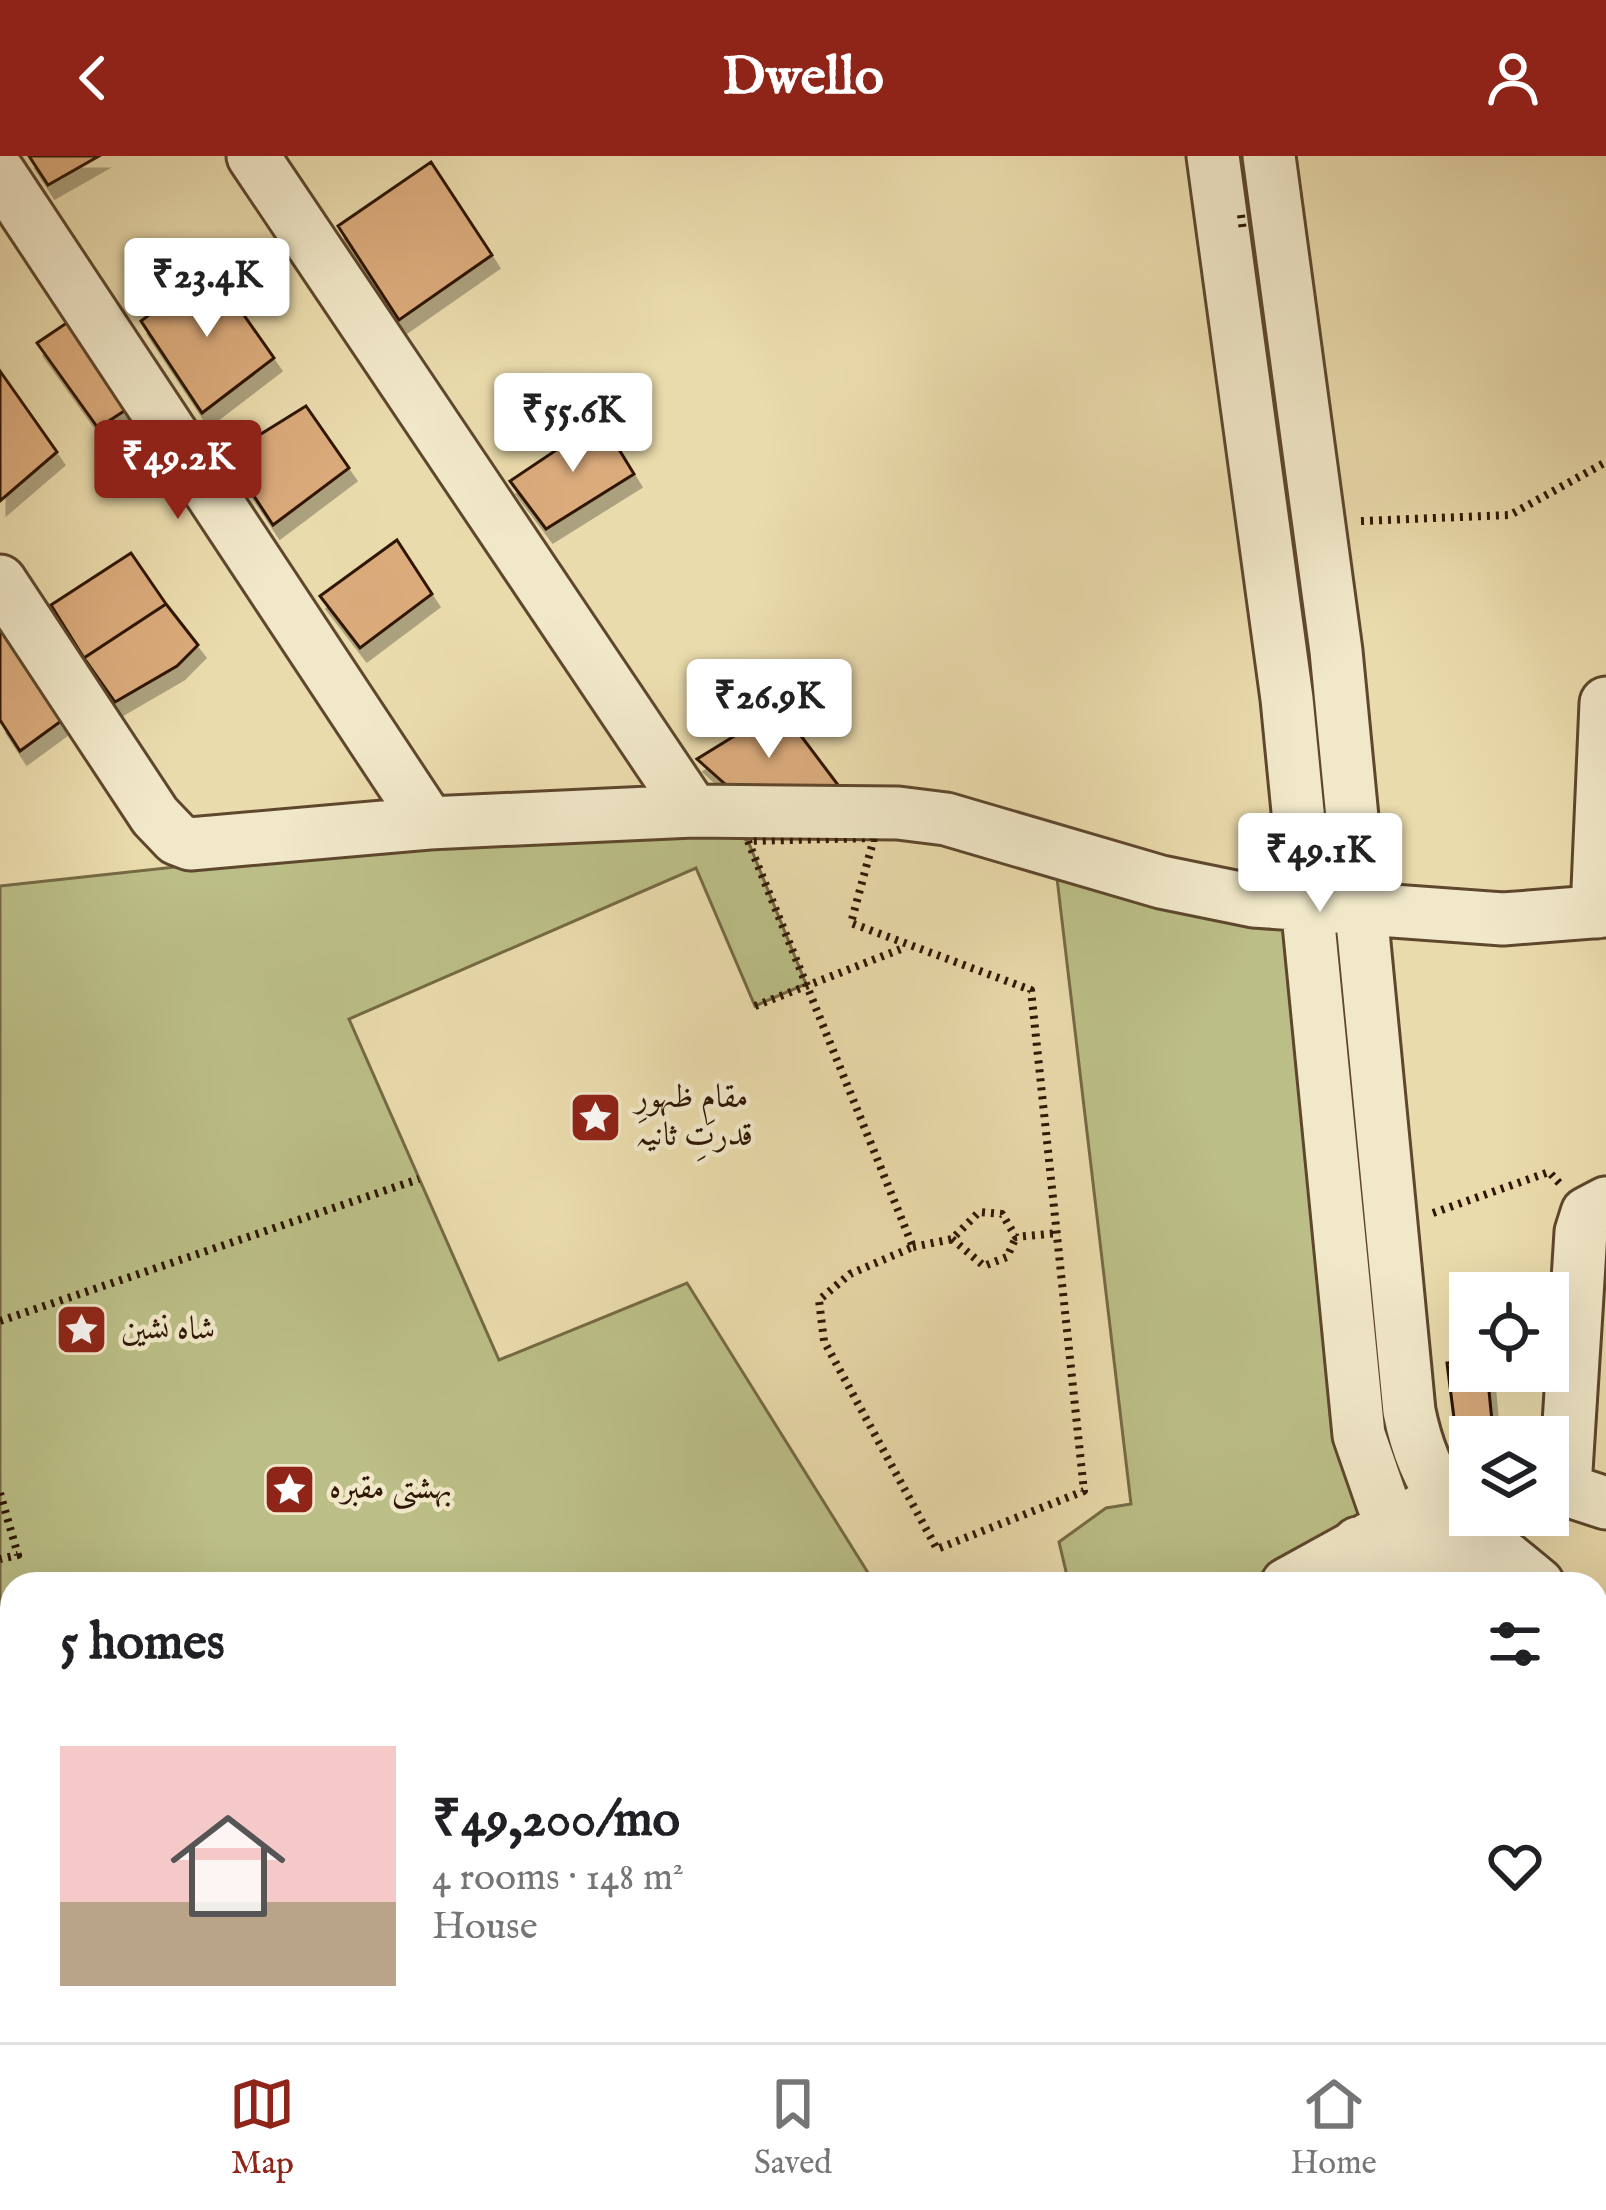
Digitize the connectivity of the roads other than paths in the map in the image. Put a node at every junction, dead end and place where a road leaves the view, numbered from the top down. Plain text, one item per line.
1 (253, 156) edge
2 (1214, 156) edge
3 (1269, 156) edge
4 (0, 174) edge
5 (1245, 224) junction
6 (0, 581) edge
7 (1606, 703) edge
8 (692, 812) junction
9 (429, 823) junction
10 (1305, 905) junction
11 (1363, 906) junction
12 (1601, 912) edge
13 (1597, 1208) edge
14 (1573, 1491) edge
15 (1417, 1514) edge
16 (1309, 1572) edge
17 (1404, 1572) edge
18 (1456, 1572) edge
19 (1517, 1572) edge

1 - 8 street
2 - 5 street
3 - 5 street
4 - 9 street
5 - 10 street
5 - 11 street
6 - 9 street
7 - 12 street
8 - 9 street
8 - 10 street
10 - 11 street
10 - 15 street
11 - 12 street
11 - 15 street
13 - 14 street
15 - 16 street
15 - 17 street
15 - 18 street
15 - 19 street

